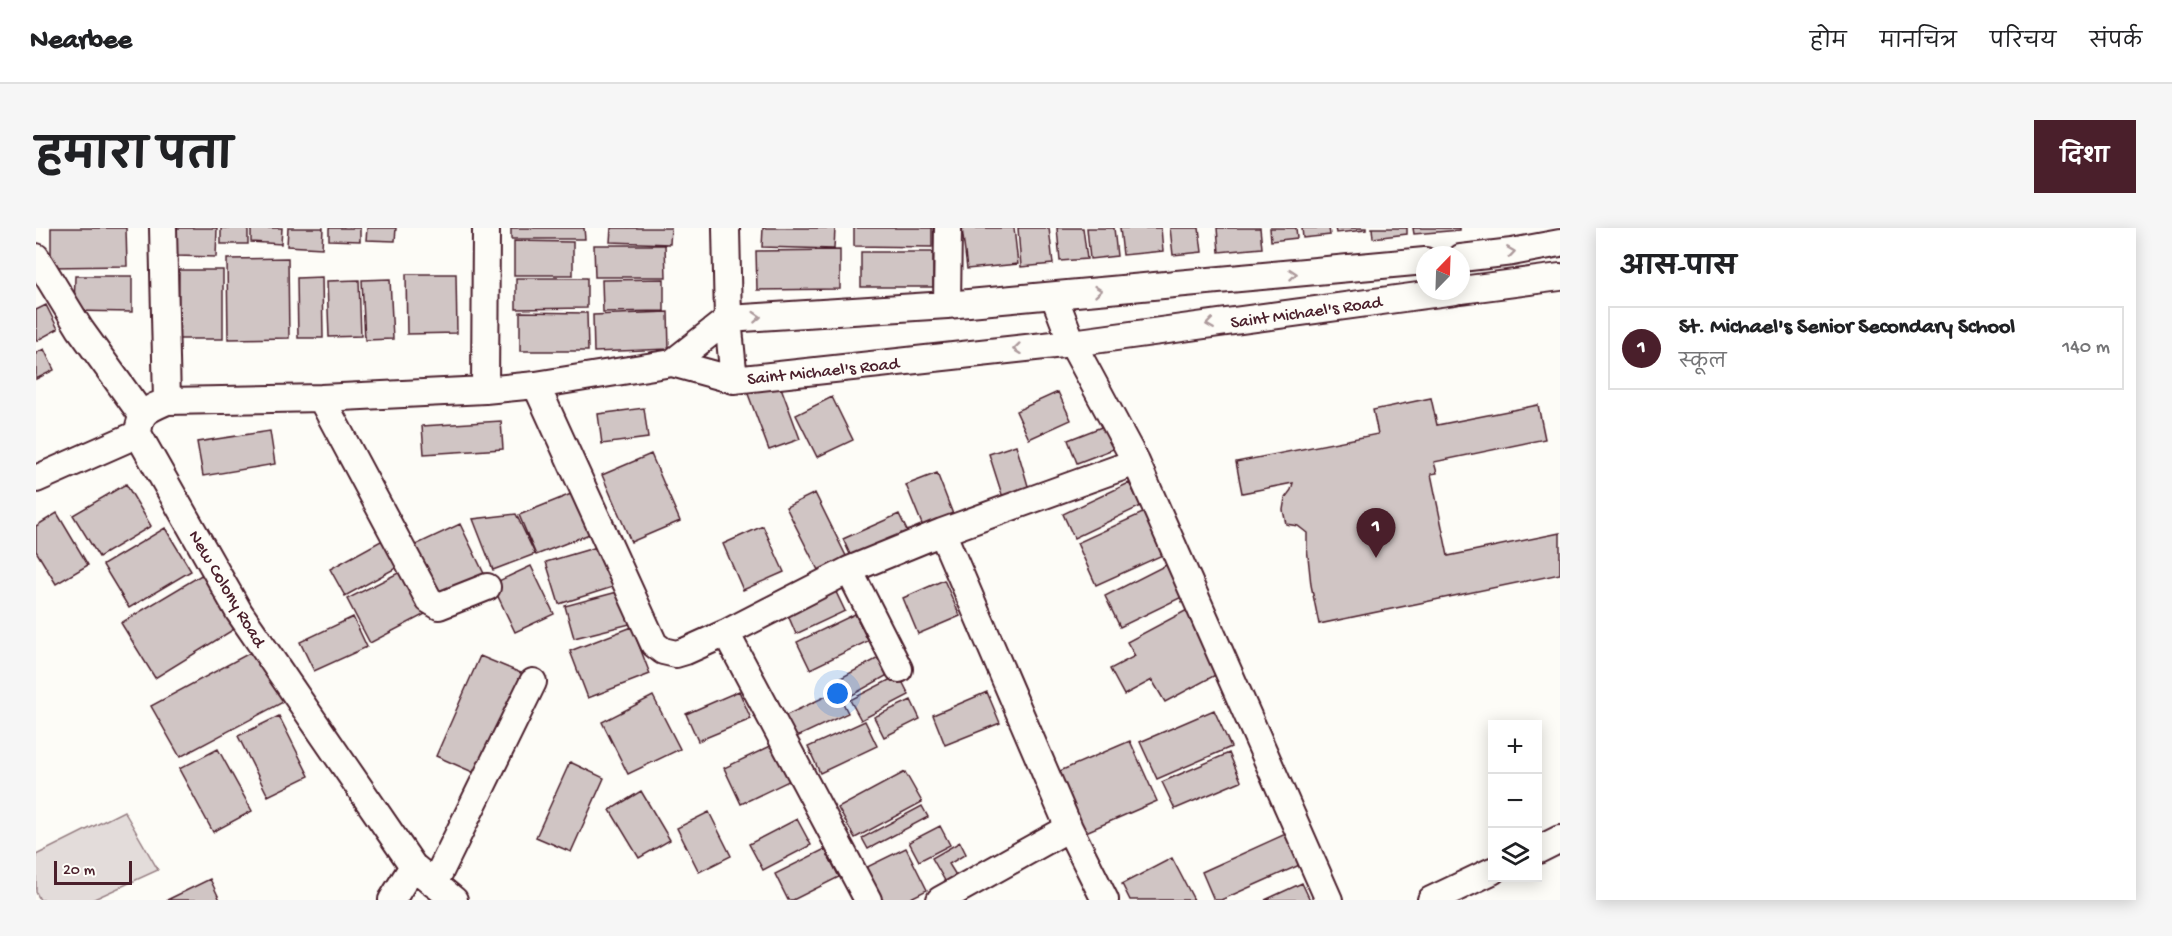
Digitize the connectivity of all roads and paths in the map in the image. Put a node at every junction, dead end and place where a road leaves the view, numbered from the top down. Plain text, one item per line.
1 (163, 228) edge
2 (486, 228) edge
3 (726, 228) edge
4 (948, 228) edge
5 (1560, 243) edge
6 (36, 257) edge
7 (1470, 257) edge
8 (1416, 262) edge
9 (1560, 277) edge
10 (1470, 289) edge
11 (1054, 296) junction
12 (1416, 296) edge
13 (947, 305) junction
14 (728, 319) junction
15 (1072, 343) junction
16 (672, 363) junction
17 (734, 380) junction
18 (536, 385) junction
19 (485, 390) junction
20 (321, 398) junction
21 (167, 401) junction
22 (140, 424) junction
23 (1136, 462) junction
24 (36, 479) edge
25 (942, 532) junction
26 (849, 570) junction
27 (487, 587) dead end
28 (726, 633) junction
29 (899, 669) dead end
30 (533, 682) dead end
31 (1069, 828) junction
32 (1560, 839) edge
33 (1542, 847) edge
34 (413, 866) junction
35 (1488, 873) edge
36 (434, 884) junction
37 (392, 900) edge
38 (454, 900) edge
39 (868, 900) edge
40 (941, 900) edge
41 (1104, 900) edge
42 (1329, 900) edge
43 (1431, 900) edge

1 - 21 street
2 - 19 street
3 - 14 street
4 - 13 street
7 -> 5 street
6 - 22 street, New Colony Road
11 -> 8 street, Saint Michael's Road
9 - 10 street
11 - 13 street, Saint Michael's Road
11 - 15 street
12 -> 15 street, Saint Michael's Road
14 -> 13 street, Saint Michael's Road
14 - 16 street
14 - 17 street
15 -> 17 street, Saint Michael's Road
15 - 23 street
16 - 17 street, Saint Michael's Road
16 - 18 street
18 - 19 street
18 - 28 street
19 - 20 street
20 - 21 street
20 - 27 street
21 - 22 street
22 - 24 street
22 - 34 street, New Colony Road
23 - 25 street
23 - 42 street
25 - 26 street
25 - 31 street
26 - 28 street
26 - 29 street
28 - 39 street
30 - 36 street
31 - 40 street
31 - 41 street
32 - 33 street
34 - 36 street, New Colony Road
34 - 37 street
35 - 43 street
36 - 38 street, New Colony Road

